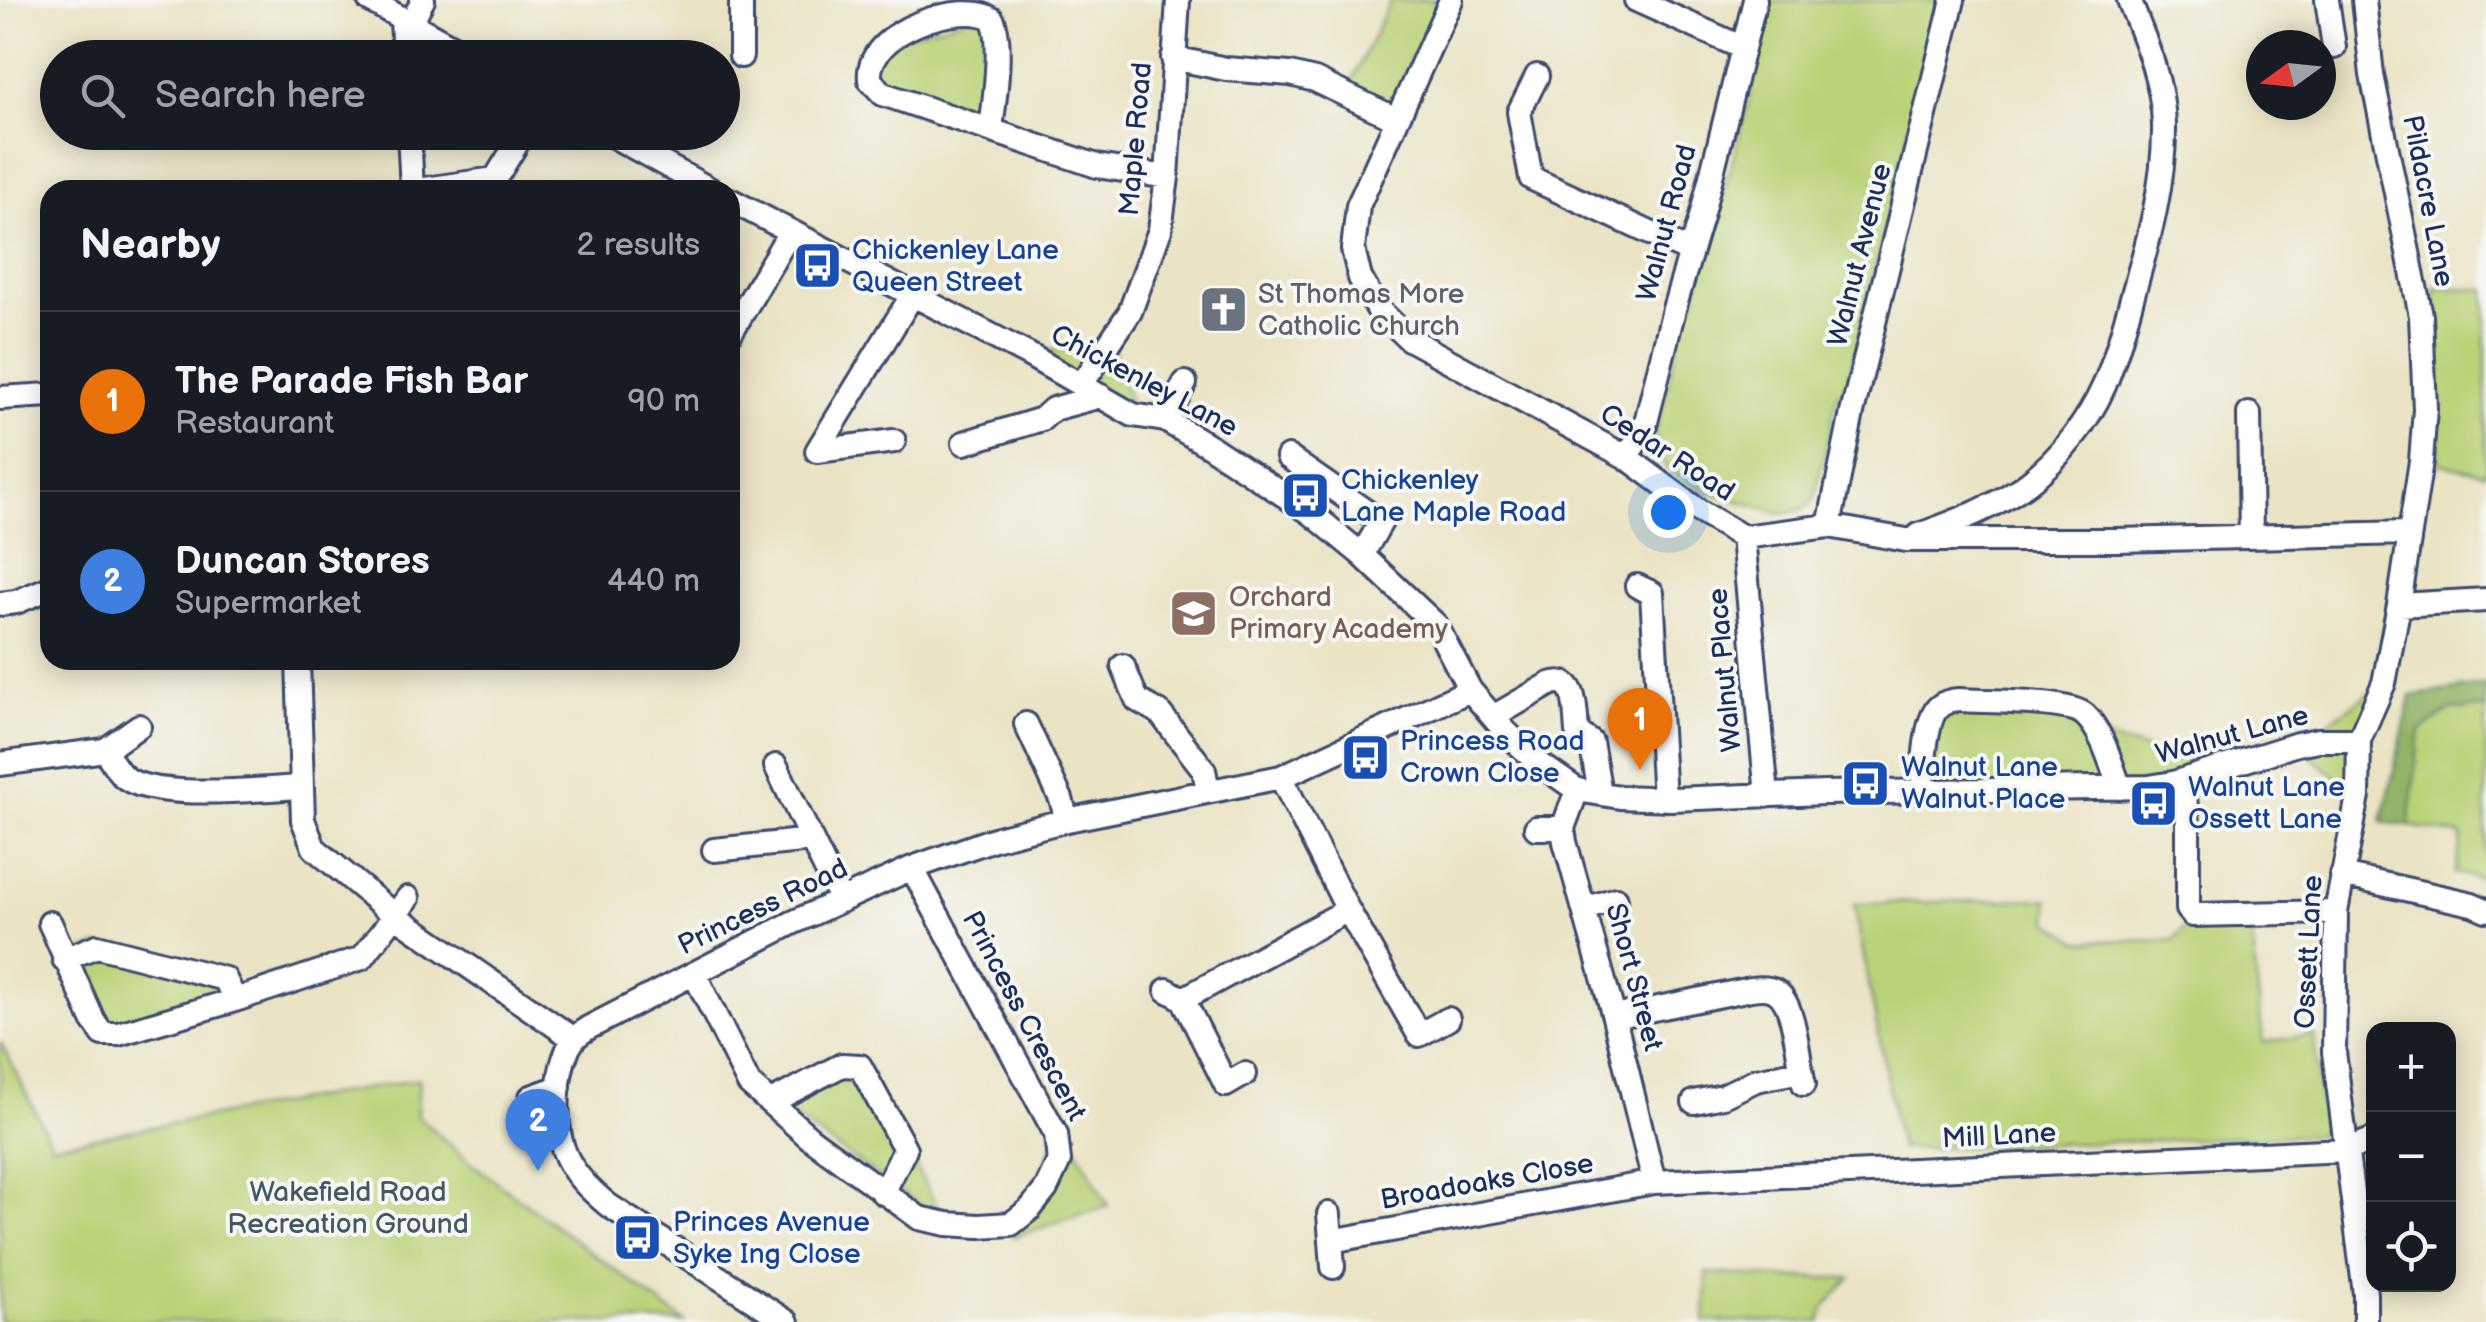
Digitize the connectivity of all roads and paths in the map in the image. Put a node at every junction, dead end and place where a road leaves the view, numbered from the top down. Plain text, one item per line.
1 (368, 0) edge
2 (423, 0) edge
3 (741, 0) edge
4 (1178, 0) edge
5 (1451, 0) edge
6 (1636, 0) edge
7 (1755, 0) edge
8 (1952, 0) edge
9 (2129, 0) edge
10 (2327, 0) edge
11 (2364, 0) edge
12 (407, 21) junction
13 (2331, 30) edge
14 (405, 40) edge
15 (441, 40) edge
16 (1743, 48) junction
17 (741, 56) dead end
18 (1173, 58) junction
19 (1538, 76) dead end
20 (1396, 119) junction
21 (991, 128) junction
22 (411, 150) edge
23 (513, 150) edge
24 (629, 150) edge
25 (1167, 177) junction
26 (414, 180) edge
27 (495, 180) edge
28 (667, 180) edge
29 (740, 205) edge
30 (790, 232) junction
31 (1690, 252) junction
32 (913, 294) junction
33 (740, 317) edge
34 (1185, 383) dead end
35 (1091, 390) junction
36 (40, 395) edge
37 (0, 398) edge
38 (2250, 414) dead end
39 (1165, 420) junction
40 (894, 440) dead end
41 (964, 443) dead end
42 (1288, 456) dead end
43 (1626, 457) junction
44 (1829, 526) junction
45 (2408, 533) junction
46 (1744, 537) junction
47 (2250, 537) junction
48 (1906, 540) junction
49 (1362, 554) junction
50 (1637, 586) dead end
51 (40, 592) edge
52 (2486, 600) edge
53 (0, 604) edge
54 (2399, 605) junction
55 (1123, 666) dead end
56 (298, 670) edge
57 (1470, 690) junction
58 (1492, 717) junction
59 (1026, 724) dead end
60 (140, 726) dead end
61 (2359, 740) junction
62 (105, 750) junction
63 (0, 764) edge
64 (776, 766) dead end
65 (1281, 777) junction
66 (2183, 780) junction
67 (301, 787) junction
68 (2120, 788) junction
69 (1208, 790) junction
70 (1589, 792) junction
71 (1922, 792) junction
72 (1767, 796) junction
73 (1664, 799) junction
74 (1067, 820) junction
75 (1536, 828) dead end
76 (1563, 828) junction
77 (811, 840) junction
78 (714, 850) dead end
79 (912, 868) junction
80 (2342, 876) junction
81 (1616, 899) dead end
82 (841, 901) junction
83 (400, 906) junction
84 (1585, 909) junction
85 (1348, 910) junction
86 (2486, 910) edge
87 (2336, 912) junction
88 (50, 923) dead end
89 (64, 959) junction
90 (695, 974) junction
91 (235, 1000) junction
92 (1614, 1017) junction
93 (1448, 1018) dead end
94 (574, 1038) junction
95 (1245, 1074) dead end
96 (559, 1087) junction
97 (531, 1097) dead end
98 (770, 1102) junction
99 (1694, 1102) dead end
100 (2366, 1141) edge
101 (2346, 1150) junction
102 (1654, 1182) junction
103 (883, 1193) junction
104 (1328, 1214) dead end
105 (1331, 1241) junction
106 (1333, 1267) dead end
107 (788, 1322) edge
108 (2366, 1322) edge

1 - 12 street
2 - 12 street
3 - 17 street
4 - 18 street, Maple Road
5 - 20 street, Cedar Road
6 - 16 street
7 - 16 street, Walnut Road
8 - 44 street, Walnut Avenue
9 - 48 street
10 - 13 street
11 - 45 street, Pildacre Lane
12 - 14 street
12 - 15 street
16 - 31 street, Walnut Road
18 - 20 street
18 - 25 street, Maple Road
19 - 31 street
20 - 43 street, Cedar Road
21 - 21 street
21 - 25 street
22 - 26 street
23 - 27 street
24 - 28 street
25 - 35 street, Maple Road
29 - 30 street, Chickenley Lane
30 - 32 street, Chickenley Lane
30 - 33 street
31 - 43 street, Walnut Road
32 - 35 street, Chickenley Lane
32 - 40 street
34 - 39 street
35 - 39 street, Chickenley Lane
35 - 41 street
36 - 37 street
38 - 47 street
39 - 49 street, Chickenley Lane
42 - 49 street
43 - 46 street, Cedar Road
44 - 46 street, Cedar Road
44 - 48 street, Cedar Road
45 - 47 street, Cedar Road
45 - 54 street, Ossett Lane
46 - 72 street, Walnut Place
47 - 48 street, Cedar Road
49 - 57 street, Chickenley Lane
50 - 73 street
51 - 53 street
52 - 54 street
54 - 61 street, Ossett Lane
55 - 69 street
56 - 67 street
57 - 58 street
57 - 65 street, Princess Road
58 - 70 street
58 - 70 street
59 - 74 street
60 - 62 street
61 - 66 street, Walnut Lane
61 - 80 street, Ossett Lane
62 - 63 street
62 - 67 street
64 - 77 street
65 - 69 street, Princess Road
65 - 85 street
66 - 68 street, Walnut Lane
66 - 87 street
67 - 83 street
68 - 71 street, Walnut Lane
68 - 71 street
69 - 74 street, Princess Road
70 - 73 street, Walnut Lane
70 - 76 street
71 - 72 street, Walnut Lane
72 - 73 street, Walnut Lane
74 - 79 street, Princess Road
75 - 76 street
76 - 84 street, Short Street
77 - 78 street
77 - 82 street
79 - 82 street, Princess Road
79 - 103 street, Princess Crescent
80 - 86 street
80 - 87 street, Ossett Lane
81 - 84 street
82 - 90 street, Princess Road
83 - 91 street
83 - 94 street
84 - 92 street, Short Street
85 - 93 street
85 - 95 street
87 - 101 street, Ossett Lane
88 - 89 street
89 - 91 street
89 - 91 street
90 - 94 street, Princess Road
90 - 98 street, Princess Crescent
92 - 99 street
92 - 102 street, Short Street
94 - 96 street
96 - 97 street
96 - 107 street
98 - 103 street, Princess Crescent
98 - 103 street
100 - 101 street
101 - 102 street, Mill Lane
101 - 108 street, Ossett Lane
102 - 105 street, Broadoaks Close
104 - 105 street
105 - 106 street

